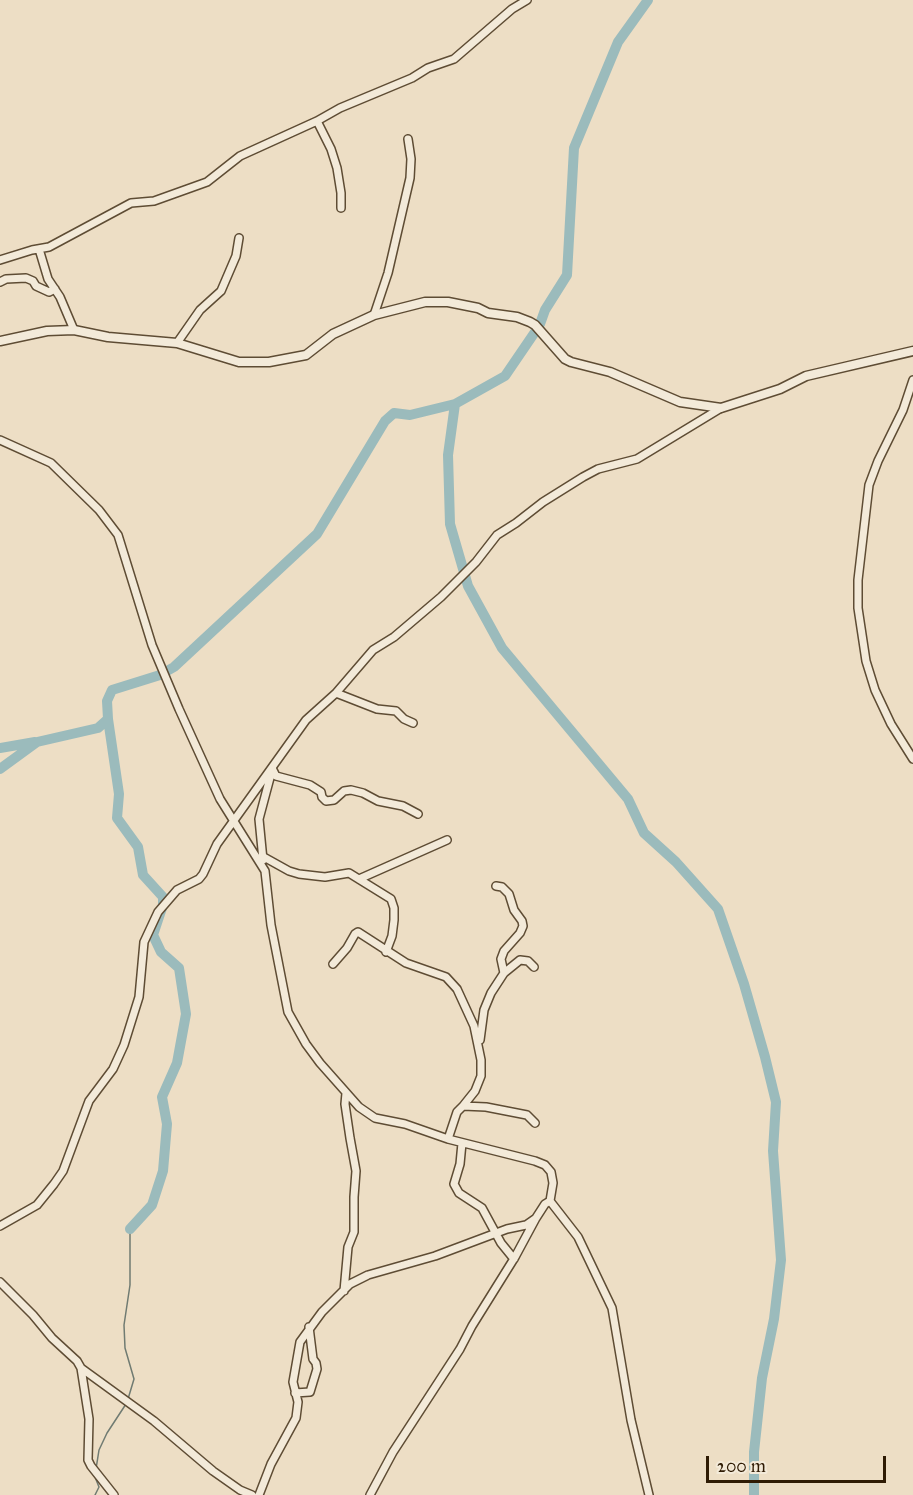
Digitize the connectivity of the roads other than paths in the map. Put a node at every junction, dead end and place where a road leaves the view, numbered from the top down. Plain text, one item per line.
1 (527, 0) edge
2 (317, 122) junction
3 (408, 140) dead end
4 (341, 208) dead end
5 (239, 238) dead end
6 (39, 249) junction
7 (0, 260) edge
8 (0, 282) edge
9 (55, 290) junction
10 (374, 315) junction
11 (74, 330) junction
12 (0, 341) edge
13 (177, 343) junction
14 (913, 351) edge
15 (913, 380) edge
16 (721, 408) junction
17 (0, 440) edge
18 (336, 693) junction
19 (413, 723) dead end
20 (913, 759) edge
21 (272, 768) junction
22 (418, 814) dead end
23 (232, 821) junction
24 (447, 840) dead end
25 (262, 856) junction
26 (265, 871) junction
27 (360, 879) junction
28 (496, 886) dead end
29 (386, 952) junction
30 (333, 964) dead end
31 (534, 967) dead end
32 (504, 973) junction
33 (479, 1046) junction
34 (346, 1093) junction
35 (463, 1106) junction
36 (535, 1123) dead end
37 (448, 1140) junction
38 (462, 1143) junction
39 (550, 1201) junction
40 (536, 1218) junction
41 (0, 1227) edge
42 (495, 1233) junction
43 (514, 1259) junction
44 (0, 1282) edge
45 (344, 1291) junction
46 (309, 1327) junction
47 (81, 1368) junction
48 (296, 1394) junction
49 (238, 1492) edge
50 (114, 1495) edge
51 (252, 1495) edge
52 (259, 1495) edge
53 (369, 1495) edge
54 (649, 1495) edge

1 - 2 street
2 - 4 street
2 - 6 street
3 - 10 street
5 - 13 street
6 - 7 street
6 - 9 street
8 - 9 street
9 - 11 street
10 - 13 street
10 - 16 street
11 - 12 street
11 - 13 street
14 - 16 street
15 - 20 street
16 - 18 street
17 - 23 street
18 - 19 street
18 - 21 street
21 - 22 street
21 - 23 street
21 - 25 street
23 - 26 street
23 - 41 street
24 - 27 street
25 - 26 street
25 - 27 street
26 - 34 street
27 - 29 street
28 - 32 street
29 - 30 street
29 - 33 street
31 - 32 street
32 - 33 street
33 - 35 street
34 - 37 street
34 - 45 street
35 - 36 street
35 - 37 street
37 - 38 street
38 - 39 street
38 - 42 street
39 - 40 street
39 - 54 street
40 - 42 street
40 - 43 street
42 - 43 street
42 - 45 street
43 - 53 street
44 - 47 street
45 - 46 street
46 - 48 street
46 - 48 street
47 - 49 street
47 - 50 street
48 - 52 street
49 - 51 street

